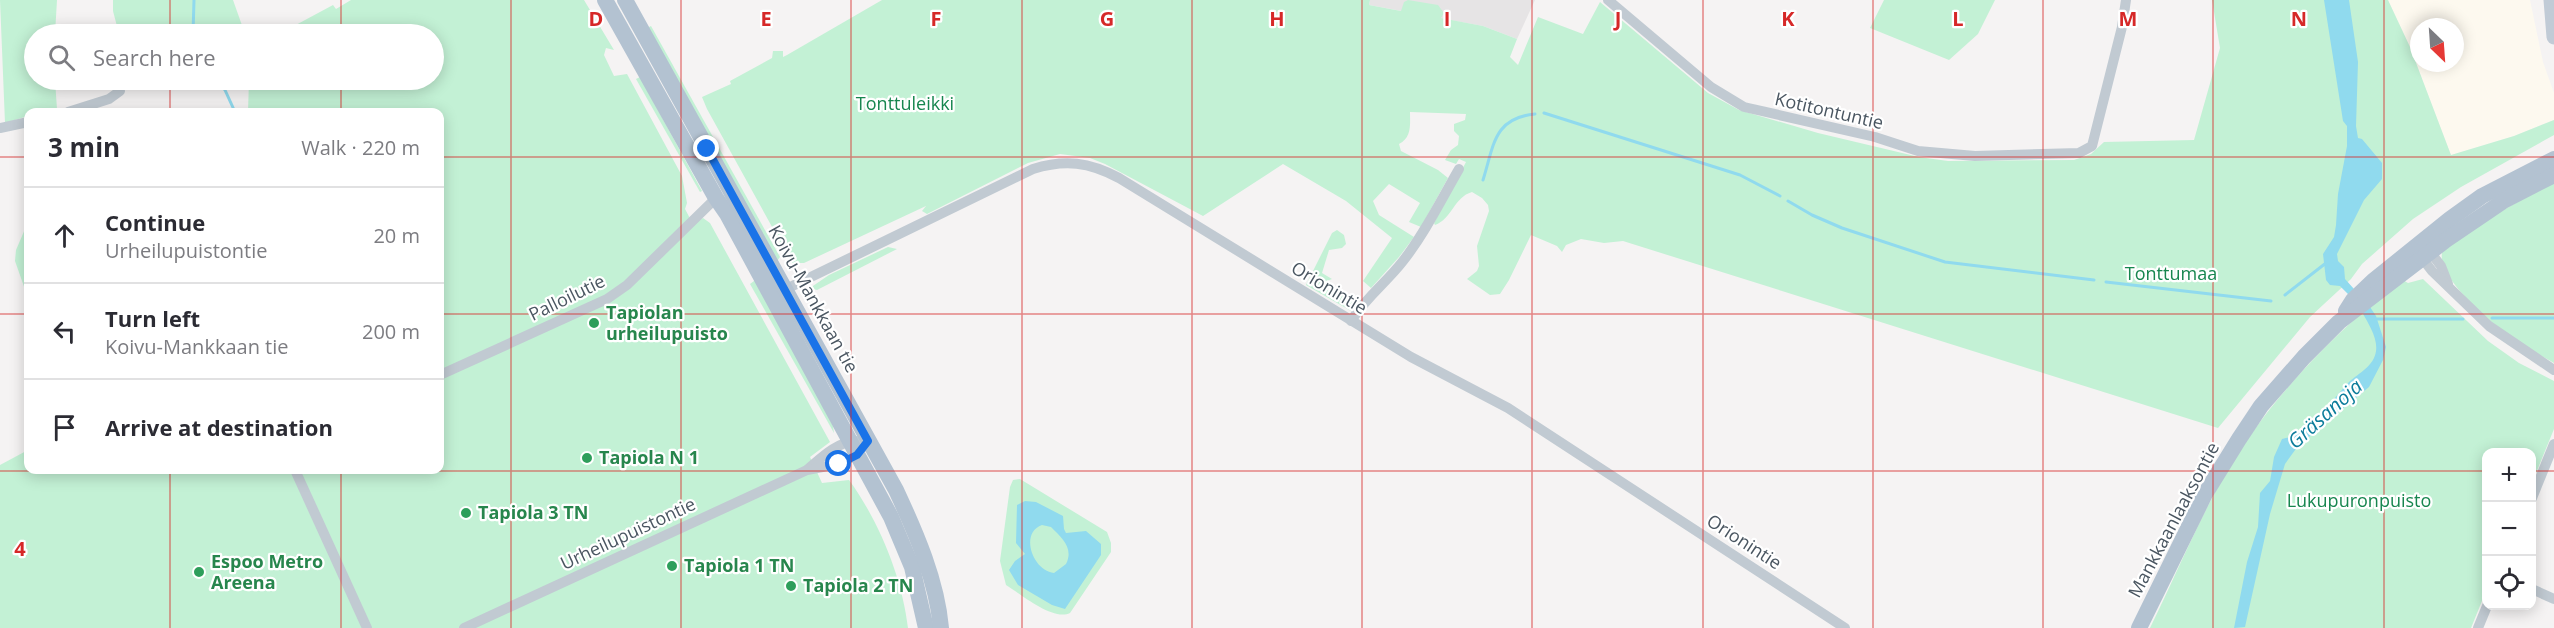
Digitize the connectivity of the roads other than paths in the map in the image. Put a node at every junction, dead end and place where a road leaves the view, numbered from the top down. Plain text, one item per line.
1 (605, 0) edge
2 (625, 0) edge
3 (1608, 0) edge
4 (2126, 0) edge
5 (2551, 0) edge
6 (2554, 37) edge
7 (120, 91) dead end
8 (81, 108) edge
9 (24, 123) edge
10 (0, 128) edge
11 (2554, 159) edge
12 (1459, 169) dead end
13 (2554, 175) edge
14 (716, 198) junction
15 (2424, 251) junction
16 (779, 293) junction
17 (1351, 321) junction
18 (2554, 370) edge
19 (444, 373) edge
20 (868, 441) junction
21 (2554, 444) edge
22 (853, 448) junction
23 (807, 470) junction
24 (297, 474) edge
25 (2536, 488) edge
26 (2536, 591) edge
27 (2554, 599) edge
28 (2485, 610) edge
29 (367, 628) edge
30 (464, 628) edge
31 (926, 628) edge
32 (941, 628) edge
33 (1845, 628) edge
34 (2139, 628) edge
35 (2478, 628) edge

1 - 14 main road, Koivu-Mankkaan tie
2 - 16 main road, Koivu-Mankkaan tie
3 - 4 street, Kotitontuntie
5 - 6 main road
7 - 8 street
9 - 10 street
11 - 15 main road, Mankkaanlaaksontie
12 - 17 street
13 - 15 main road, Mankkaanlaaksontie
14 - 16 main road, Koivu-Mankkaan tie
14 - 19 street, Palloilutie
15 - 18 street
15 - 34 main road, Mankkaanlaaksontie
16 - 17 street, Orionintie
16 - 20 main road, Koivu-Mankkaan tie
16 - 22 main road, Koivu-Mankkaan tie
17 - 33 street, Orionintie
20 - 22 street, Urheilupuistontie
20 - 32 main road, Koivu-Mankkaan tie
21 - 25 street
22 - 23 street, Urheilupuistontie
22 - 23 street, Urheilupuistontie
22 - 31 main road, Koivu-Mankkaan tie
23 - 30 street, Urheilupuistontie
24 - 29 street
26 - 27 street
28 - 35 street

